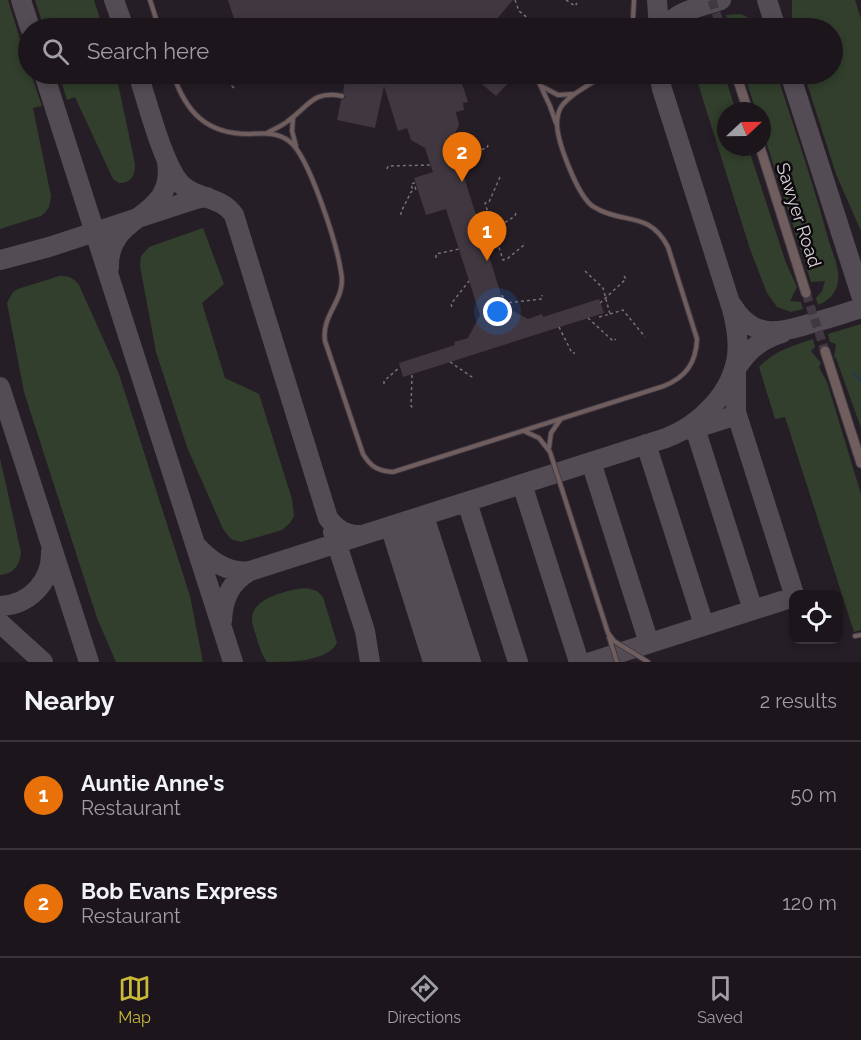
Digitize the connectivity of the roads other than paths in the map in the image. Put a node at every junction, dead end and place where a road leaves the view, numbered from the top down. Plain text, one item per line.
1 (150, 0) edge
2 (634, 0) edge
3 (156, 18) edge
4 (633, 18) edge
5 (177, 84) edge
6 (591, 84) edge
7 (739, 84) edge
8 (540, 85) joint
9 (579, 92) junction
10 (342, 96) dead end
11 (745, 102) edge
12 (293, 117) junction
13 (557, 127) junction
14 (266, 133) junction
15 (299, 152) junction
16 (763, 156) edge
17 (806, 293) tunnel mouth
18 (825, 351) tunnel mouth
19 (562, 419) junction
20 (523, 431) junction
21 (550, 452) junction
22 (861, 463) edge
23 (608, 633) junction
24 (861, 635) edge
25 (855, 636) dead end
26 (617, 662) edge
27 (648, 662) edge

1 - 3 lane
2 - 4 lane
5 - 14 lane
6 - 9 lane
7 - 11 street
8 - 9 lane
8 - 13 lane
9 - 13 lane
10 - 12 lane
12 - 14 lane
12 - 15 lane
13 - 19 lane
14 - 15 lane
15 - 20 lane
16 - 17 street, Sawyer Road
18 - 22 street
19 - 20 lane
19 - 21 lane
20 - 21 lane
21 - 23 lane
23 - 26 lane
23 - 27 lane
24 - 25 lane

